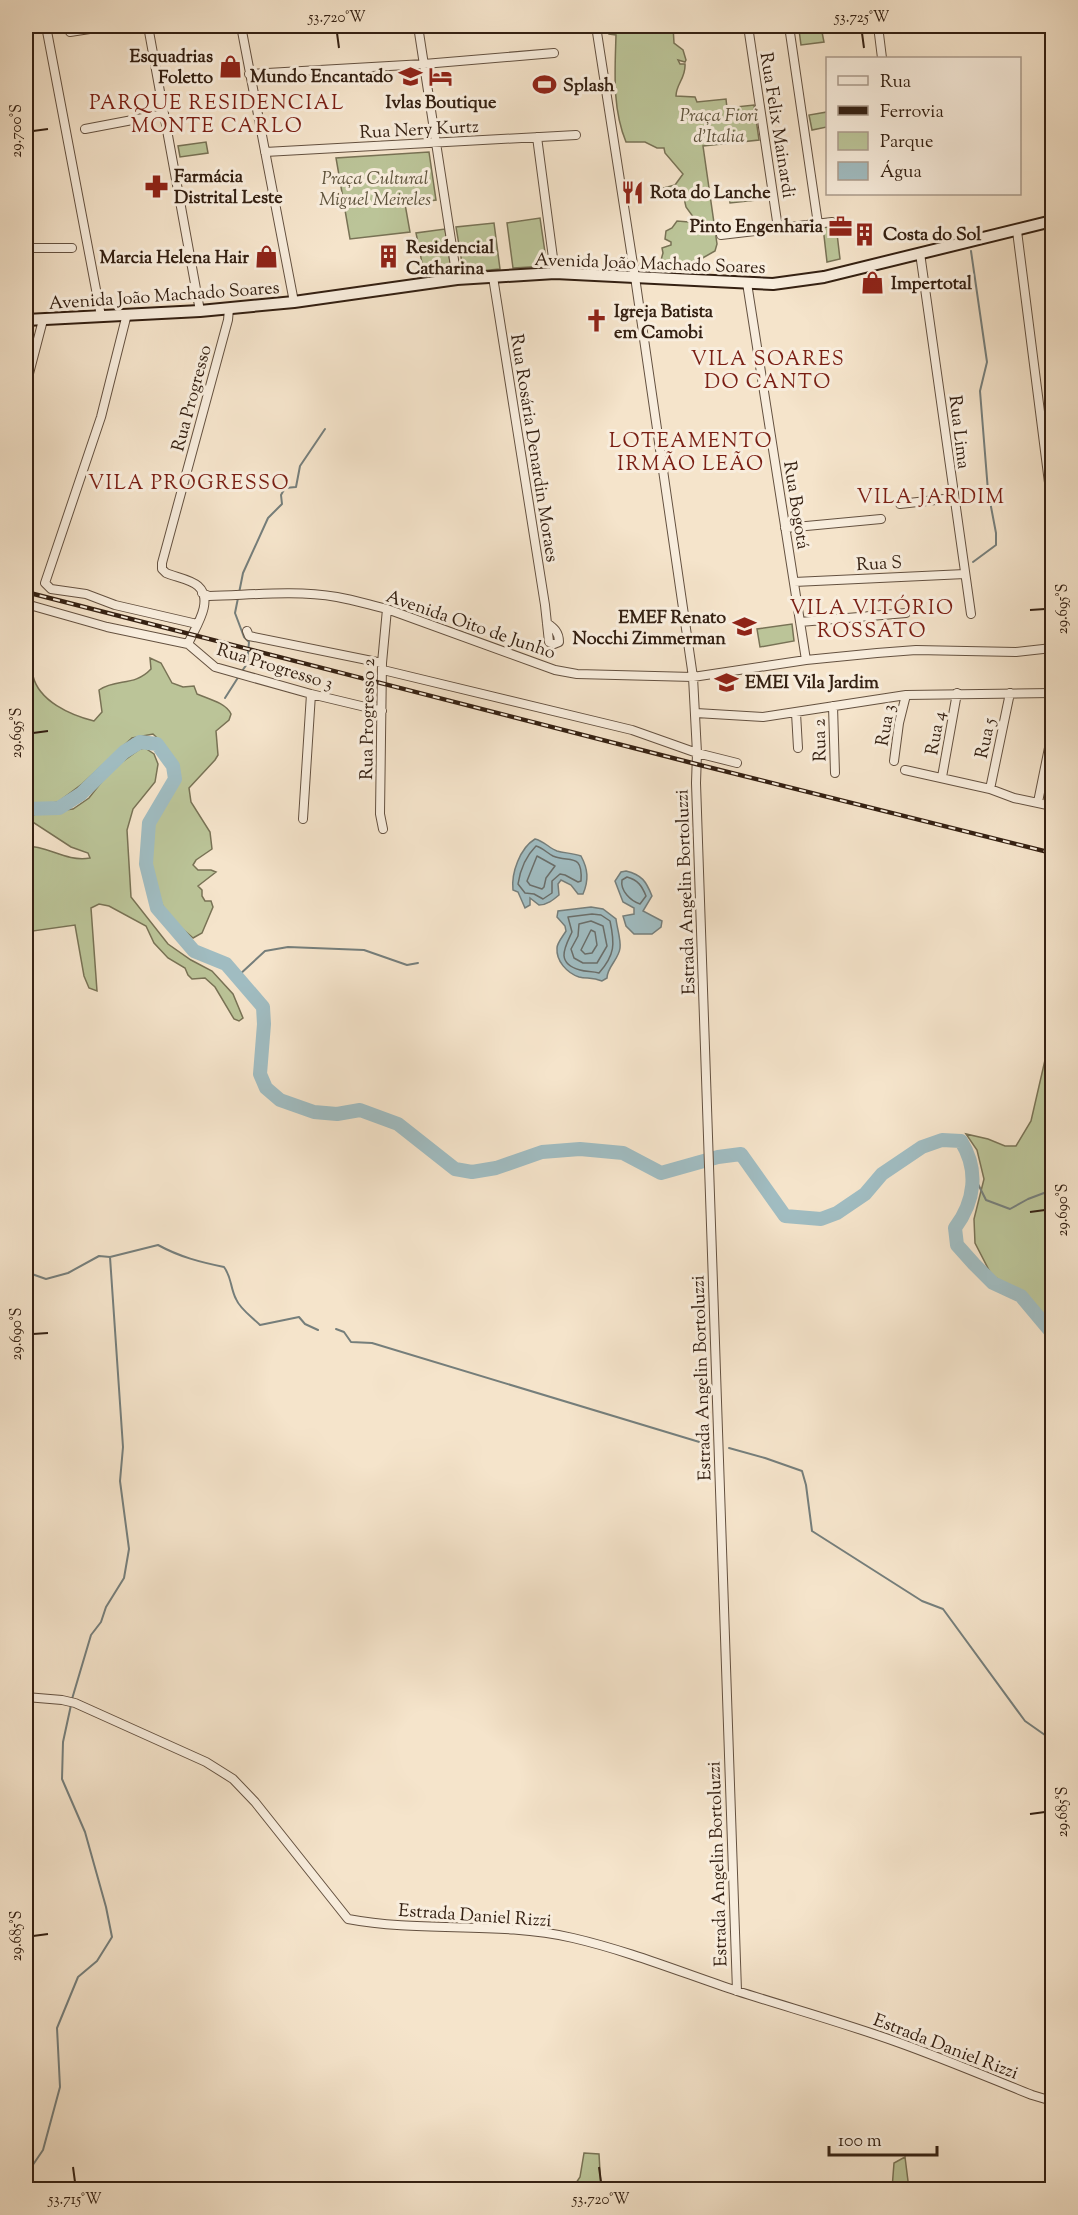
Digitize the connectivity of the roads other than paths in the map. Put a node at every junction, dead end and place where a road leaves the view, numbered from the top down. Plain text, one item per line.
1 (46, 26) edge
2 (109, 26) edge
3 (148, 26) edge
4 (241, 26) edge
5 (418, 26) edge
6 (597, 26) edge
7 (748, 26) edge
8 (789, 26) edge
9 (878, 26) edge
10 (70, 32) dead end
11 (554, 53) dead end
12 (882, 57) edge
13 (424, 64) junction
14 (249, 74) junction
15 (164, 114) junction
16 (85, 129) dead end
17 (576, 135) dead end
18 (537, 137) junction
19 (436, 144) junction
20 (265, 152) junction
21 (1053, 221) edge
22 (832, 222) dead end
23 (818, 224) junction
24 (778, 228) junction
25 (1017, 231) junction
26 (721, 235) dead end
27 (26, 248) edge
28 (72, 248) dead end
29 (920, 253) junction
30 (555, 273) junction
31 (493, 277) junction
32 (635, 277) junction
33 (458, 279) junction
34 (747, 283) junction
35 (294, 302) junction
36 (229, 309) junction
37 (200, 311) junction
38 (127, 314) junction
39 (101, 316) junction
40 (43, 320) junction
41 (26, 321) edge
42 (26, 385) edge
43 (953, 498) junction
44 (900, 504) dead end
45 (1053, 506) edge
46 (881, 519) dead end
47 (786, 528) junction
48 (965, 574) junction
49 (794, 582) junction
50 (202, 593) junction
51 (26, 604) edge
52 (387, 609) junction
53 (906, 613) dead end
54 (971, 614) dead end
55 (800, 622) junction
56 (547, 623) dead end
57 (197, 624) junction
58 (247, 631) dead end
59 (188, 644) junction
60 (1053, 648) edge
61 (806, 660) junction
62 (383, 667) junction
63 (693, 677) junction
64 (957, 693) junction
65 (1010, 693) junction
66 (1053, 693) edge
67 (311, 694) junction
68 (906, 695) junction
69 (833, 706) junction
70 (382, 711) junction
71 (696, 713) junction
72 (796, 713) junction
73 (1053, 733) edge
74 (798, 748) dead end
75 (697, 753) junction
76 (894, 761) dead end
77 (737, 763) dead end
78 (905, 770) dead end
79 (835, 773) dead end
80 (942, 777) junction
81 (990, 789) junction
82 (1038, 802) junction
83 (1053, 806) edge
84 (303, 819) dead end
85 (383, 829) dead end
86 (26, 1697) edge
87 (737, 1990) junction
88 (1053, 2101) edge

1 - 39 street
2 - 10 street
3 - 15 street
4 - 14 street
5 - 13 street
6 - 32 street, Estrada Angelin Bortoluzzi
7 - 24 street, Rua Felix Mainardi
8 - 23 street
9 - 12 street
11 - 13 street
13 - 14 street
13 - 19 street
14 - 20 street
15 - 16 street
15 - 37 street
17 - 18 street, Rua Nery Kurtz
18 - 19 street, Rua Nery Kurtz
18 - 30 street
19 - 20 street, Rua Nery Kurtz
19 - 33 street
20 - 35 street
21 - 25 main road, Avenida João Machado Soares
22 - 23 street
23 - 24 street
24 - 26 street
25 - 29 main road, Avenida João Machado Soares
25 - 45 street
27 - 28 street
29 - 34 main road, Avenida João Machado Soares
29 - 43 street, Rua Lima
30 - 31 main road, Avenida João Machado Soares
30 - 32 main road, Avenida João Machado Soares
31 - 33 main road, Avenida João Machado Soares
31 - 56 street, Rua Rosária Denardin Moraes
32 - 34 main road, Avenida João Machado Soares
32 - 63 street, Estrada Angelin Bortoluzzi
33 - 35 main road, Avenida João Machado Soares
34 - 47 street, Rua Bogotá
35 - 36 main road, Avenida João Machado Soares
36 - 37 main road, Avenida João Machado Soares
36 - 50 street, Rua Progresso
37 - 38 main road, Avenida João Machado Soares
38 - 39 main road, Avenida João Machado Soares
38 - 57 street
39 - 40 main road, Avenida João Machado Soares
40 - 41 main road, Avenida João Machado Soares
40 - 42 street
43 - 44 street
43 - 48 street, Rua Lima
46 - 47 street
47 - 49 street, Rua Bogotá
48 - 49 street, Rua S
48 - 54 street, Rua Lima
49 - 55 street, Rua Bogotá
50 - 52 street, Avenida Oito de Junho
50 - 57 street
51 - 59 street, Rua Progresso 3
52 - 62 street, Rua Progresso 2
52 - 63 street, Avenida Oito de Junho
53 - 55 street
55 - 61 street, Rua Bogotá
57 - 59 street
58 - 62 street
59 - 67 street, Rua Progresso 3
60 - 61 street, Avenida Oito de Junho
61 - 63 street, Avenida Oito de Junho
62 - 70 street, Rua Progresso 2
62 - 75 street
63 - 71 street, Estrada Angelin Bortoluzzi
64 - 65 street
64 - 68 street
64 - 80 street, Rua 4
65 - 66 street
65 - 81 street, Rua 5
67 - 70 street, Rua Progresso 3
67 - 84 street
68 - 69 street
68 - 76 street, Rua 3
69 - 72 street
69 - 79 street, Rua 2
70 - 85 street, Rua Progresso 2
71 - 72 street
71 - 75 street, Estrada Angelin Bortoluzzi
72 - 74 street
73 - 82 street
75 - 77 street
75 - 87 street, Estrada Angelin Bortoluzzi
78 - 80 street
80 - 81 street
81 - 82 street
82 - 83 street
86 - 87 street, Estrada Daniel Rizzi
87 - 88 street, Estrada Daniel Rizzi

